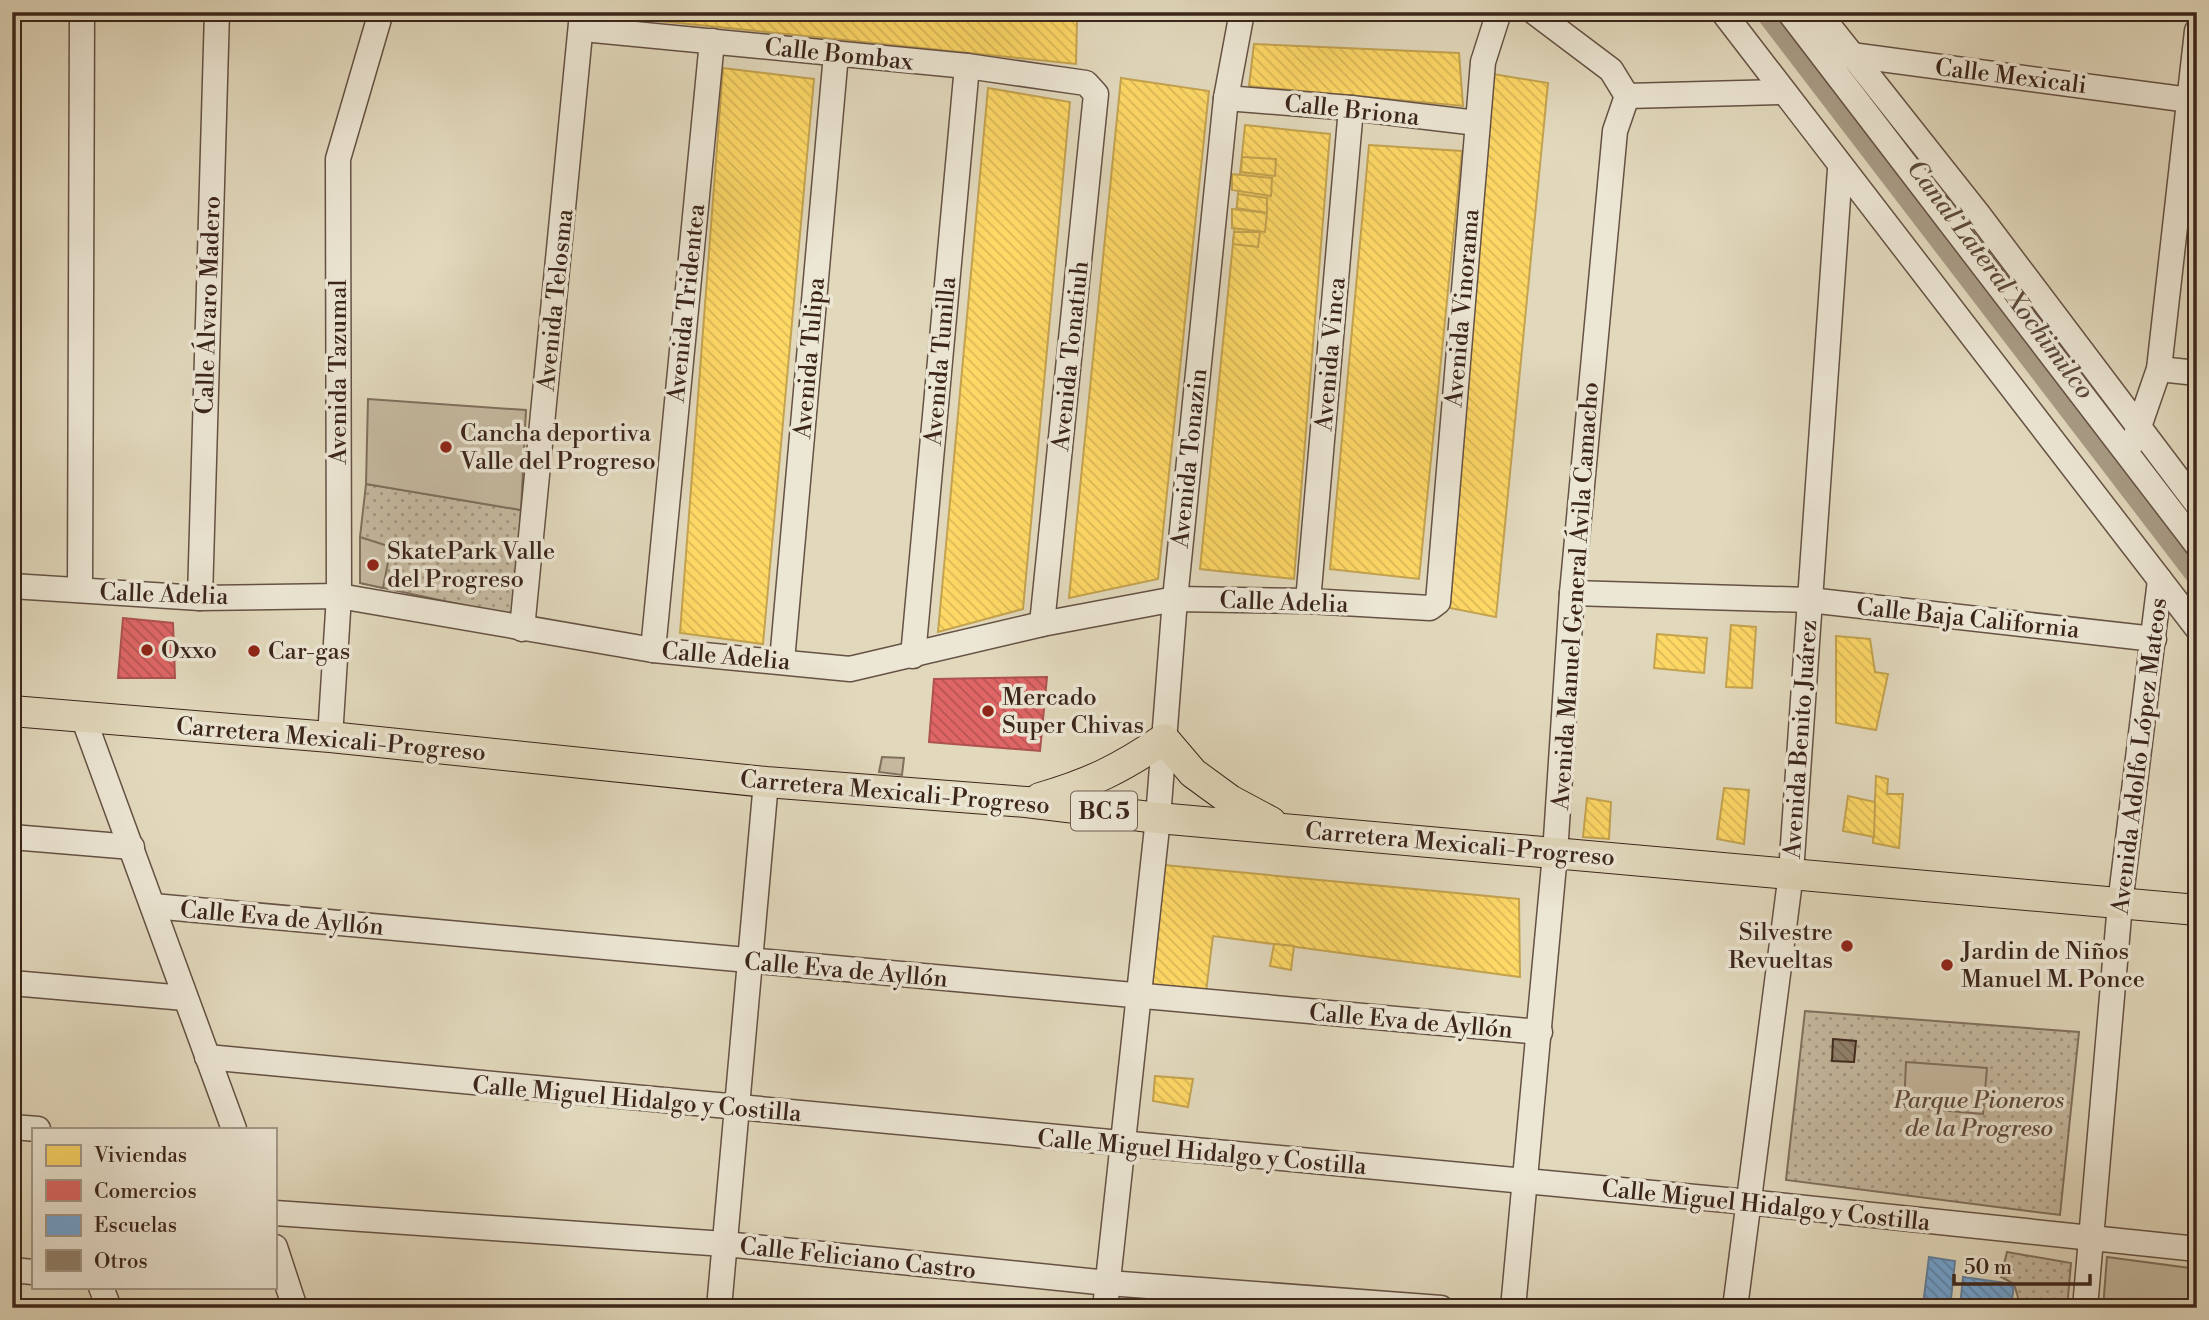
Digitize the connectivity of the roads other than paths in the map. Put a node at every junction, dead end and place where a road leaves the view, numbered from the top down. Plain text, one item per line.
1 (82, 12) edge
2 (217, 12) edge
3 (381, 12) edge
4 (1242, 12) edge
5 (1499, 12) edge
6 (1534, 12) edge
7 (1723, 12) edge
8 (1789, 12) edge
9 (1818, 12) edge
10 (583, 21) edge
11 (2197, 31) edge
12 (712, 41) junction
13 (836, 54) junction
14 (1851, 55) junction
15 (1825, 61) junction
16 (967, 66) junction
17 (1093, 88) joint
18 (1783, 92) junction
19 (1627, 96) junction
20 (1226, 98) junction
21 (2192, 100) edge
22 (1351, 108) junction
23 (1477, 123) junction
24 (1840, 169) junction
25 (2159, 369) junction
26 (2197, 373) edge
27 (2138, 429) junction
28 (2129, 455) junction
29 (2197, 504) edge
30 (2197, 545) edge
31 (2160, 580) junction
32 (12, 586) edge
33 (80, 590) junction
34 (1572, 593) junction
35 (339, 596) junction
36 (200, 598) junction
37 (1175, 599) junction
38 (1809, 600) junction
39 (1308, 601) junction
40 (1435, 606) joint
41 (1042, 624) junction
42 (2197, 628) edge
43 (522, 629) junction
44 (2154, 639) junction
45 (653, 650) junction
46 (913, 656) junction
47 (782, 661) junction
48 (12, 711) edge
49 (83, 717) junction
50 (330, 737) junction
51 (1164, 739) junction
52 (766, 782) junction
53 (1026, 802) junction
54 (1158, 818) junction
55 (1280, 826) junction
56 (12, 837) edge
57 (132, 847) junction
58 (1555, 854) junction
59 (1791, 873) junction
60 (2120, 904) junction
61 (153, 906) junction
62 (2197, 910) edge
63 (750, 962) junction
64 (12, 983) edge
65 (1137, 996) junction
66 (185, 998) junction
67 (1540, 1032) junction
68 (207, 1057) junction
69 (736, 1108) junction
70 (12, 1127) edge
71 (234, 1128) edge
72 (32, 1129) edge
73 (1123, 1145) junction
74 (1525, 1181) junction
75 (1748, 1202) junction
76 (276, 1213) edge
77 (2092, 1238) junction
78 (725, 1244) junction
79 (2197, 1249) edge
80 (276, 1250) edge
81 (12, 1270) edge
82 (32, 1272) edge
83 (1108, 1283) junction
84 (101, 1288) edge
85 (109, 1308) edge
86 (295, 1308) edge
87 (719, 1308) edge
88 (1105, 1308) edge
89 (1441, 1308) edge
90 (1513, 1308) edge
91 (1735, 1308) edge
92 (2085, 1308) edge

1 - 33 street
2 - 36 street, Calle Álvaro Madero
3 - 35 street, Avenida Tazumal
4 - 20 street, Avenida Tonazin
5 - 23 street, Avenida Vinorama
6 - 19 street
7 - 18 street
8 - 15 street
9 - 14 street
10 - 12 street, Calle Bombax
10 - 43 street, Avenida Telosma
11 - 21 street
12 - 13 street, Calle Bombax
12 - 45 street, Avenida Tridentea
13 - 16 street, Calle Bombax
13 - 47 street, Avenida Tulipa
14 - 15 street, Calle Mexicali
14 - 21 street, Calle Mexicali
14 - 27 street
15 - 28 street
16 - 17 street, Calle Bombax
16 - 46 street, Avenida Tunilla
17 - 41 street, Avenida Tonatiuh
18 - 19 street
18 - 24 street
19 - 34 street, Avenida Manuel General Ávila Camacho
20 - 22 street, Calle Briona
20 - 37 street, Avenida Tonazin
21 - 25 street
22 - 23 street, Calle Briona
22 - 39 street, Avenida Vinca
23 - 40 street, Avenida Vinorama
24 - 31 street
24 - 38 street, Avenida Benito Juárez
25 - 26 street
25 - 27 street
27 - 28 street
27 - 29 street
28 - 30 street
31 - 42 street
31 - 44 street, Avenida Adolfo López Mateos
32 - 33 street, Calle Adelia
33 - 36 street, Calle Adelia
34 - 38 street, Calle Baja California
34 - 58 street, Avenida Manuel General Ávila Camacho
35 - 36 street, Calle Adelia
35 - 43 street, Calle Adelia
35 - 50 street, Avenida Tazumal
37 - 39 street, Calle Adelia
37 - 41 street, Calle Adelia
37 - 51 street, Avenida Tonazin
38 - 44 street, Calle Baja California
38 - 59 street, Avenida Benito Juárez
39 - 40 street, Calle Adelia
41 - 46 street, Calle Adelia
43 - 45 street, Calle Adelia
44 - 60 street, Avenida Adolfo López Mateos
45 - 47 street, Calle Adelia
46 - 47 street, Calle Adelia
48 - 49 main road, Carretera Mexicali-Progreso / BC 5
49 - 50 main road, Carretera Mexicali-Progreso / BC 5
49 - 57 street
50 - 52 main road, Carretera Mexicali-Progreso / BC 5
51 - 53 main road
51 - 54 street, Avenida Tonazin
51 - 55 main road
52 - 53 main road, Carretera Mexicali-Progreso / BC 5
52 - 63 street
53 - 54 main road, Carretera Mexicali-Progreso / BC 5
54 - 55 main road, Carretera Mexicali-Progreso / BC 5
54 - 65 street, Avenida Tonazin
55 - 58 main road, Carretera Mexicali-Progreso / BC 5
56 - 57 street
57 - 61 street
58 - 59 main road, Carretera Mexicali-Progreso / BC 5
58 - 67 street, Avenida Manuel General Ávila Camacho
59 - 60 main road, Carretera Mexicali-Progreso / BC 5
59 - 75 street, Avenida Benito Juárez
60 - 62 main road, Carretera Mexicali-Progreso / BC 5
60 - 77 street, Avenida Adolfo López Mateos
61 - 63 street, Calle Eva de Ayllón
61 - 66 street
63 - 65 street, Calle Eva de Ayllón
63 - 69 street
64 - 66 street
65 - 67 street, Calle Eva de Ayllón
65 - 73 street, Avenida Tonazin
66 - 68 street
67 - 74 street, Avenida Manuel General Ávila Camacho
68 - 69 street, Calle Miguel Hidalgo y Costilla
68 - 71 street
69 - 73 street, Calle Miguel Hidalgo y Costilla
69 - 78 street
70 - 72 street
73 - 74 street, Calle Miguel Hidalgo y Costilla
73 - 83 street, Avenida Tonazin
74 - 75 street, Calle Miguel Hidalgo y Costilla
74 - 90 street, Avenida Manuel General Ávila Camacho
75 - 77 street, Calle Miguel Hidalgo y Costilla
75 - 91 street, Avenida Benito Juárez
76 - 78 street, Calle Feliciano Castro
77 - 79 street, Calle Miguel Hidalgo y Costilla
77 - 92 street, Avenida Adolfo López Mateos
78 - 83 street, Calle Feliciano Castro
78 - 87 street
80 - 86 street
81 - 82 street
83 - 88 street, Avenida Tonazin
83 - 89 street, Calle Feliciano Castro
84 - 85 street

